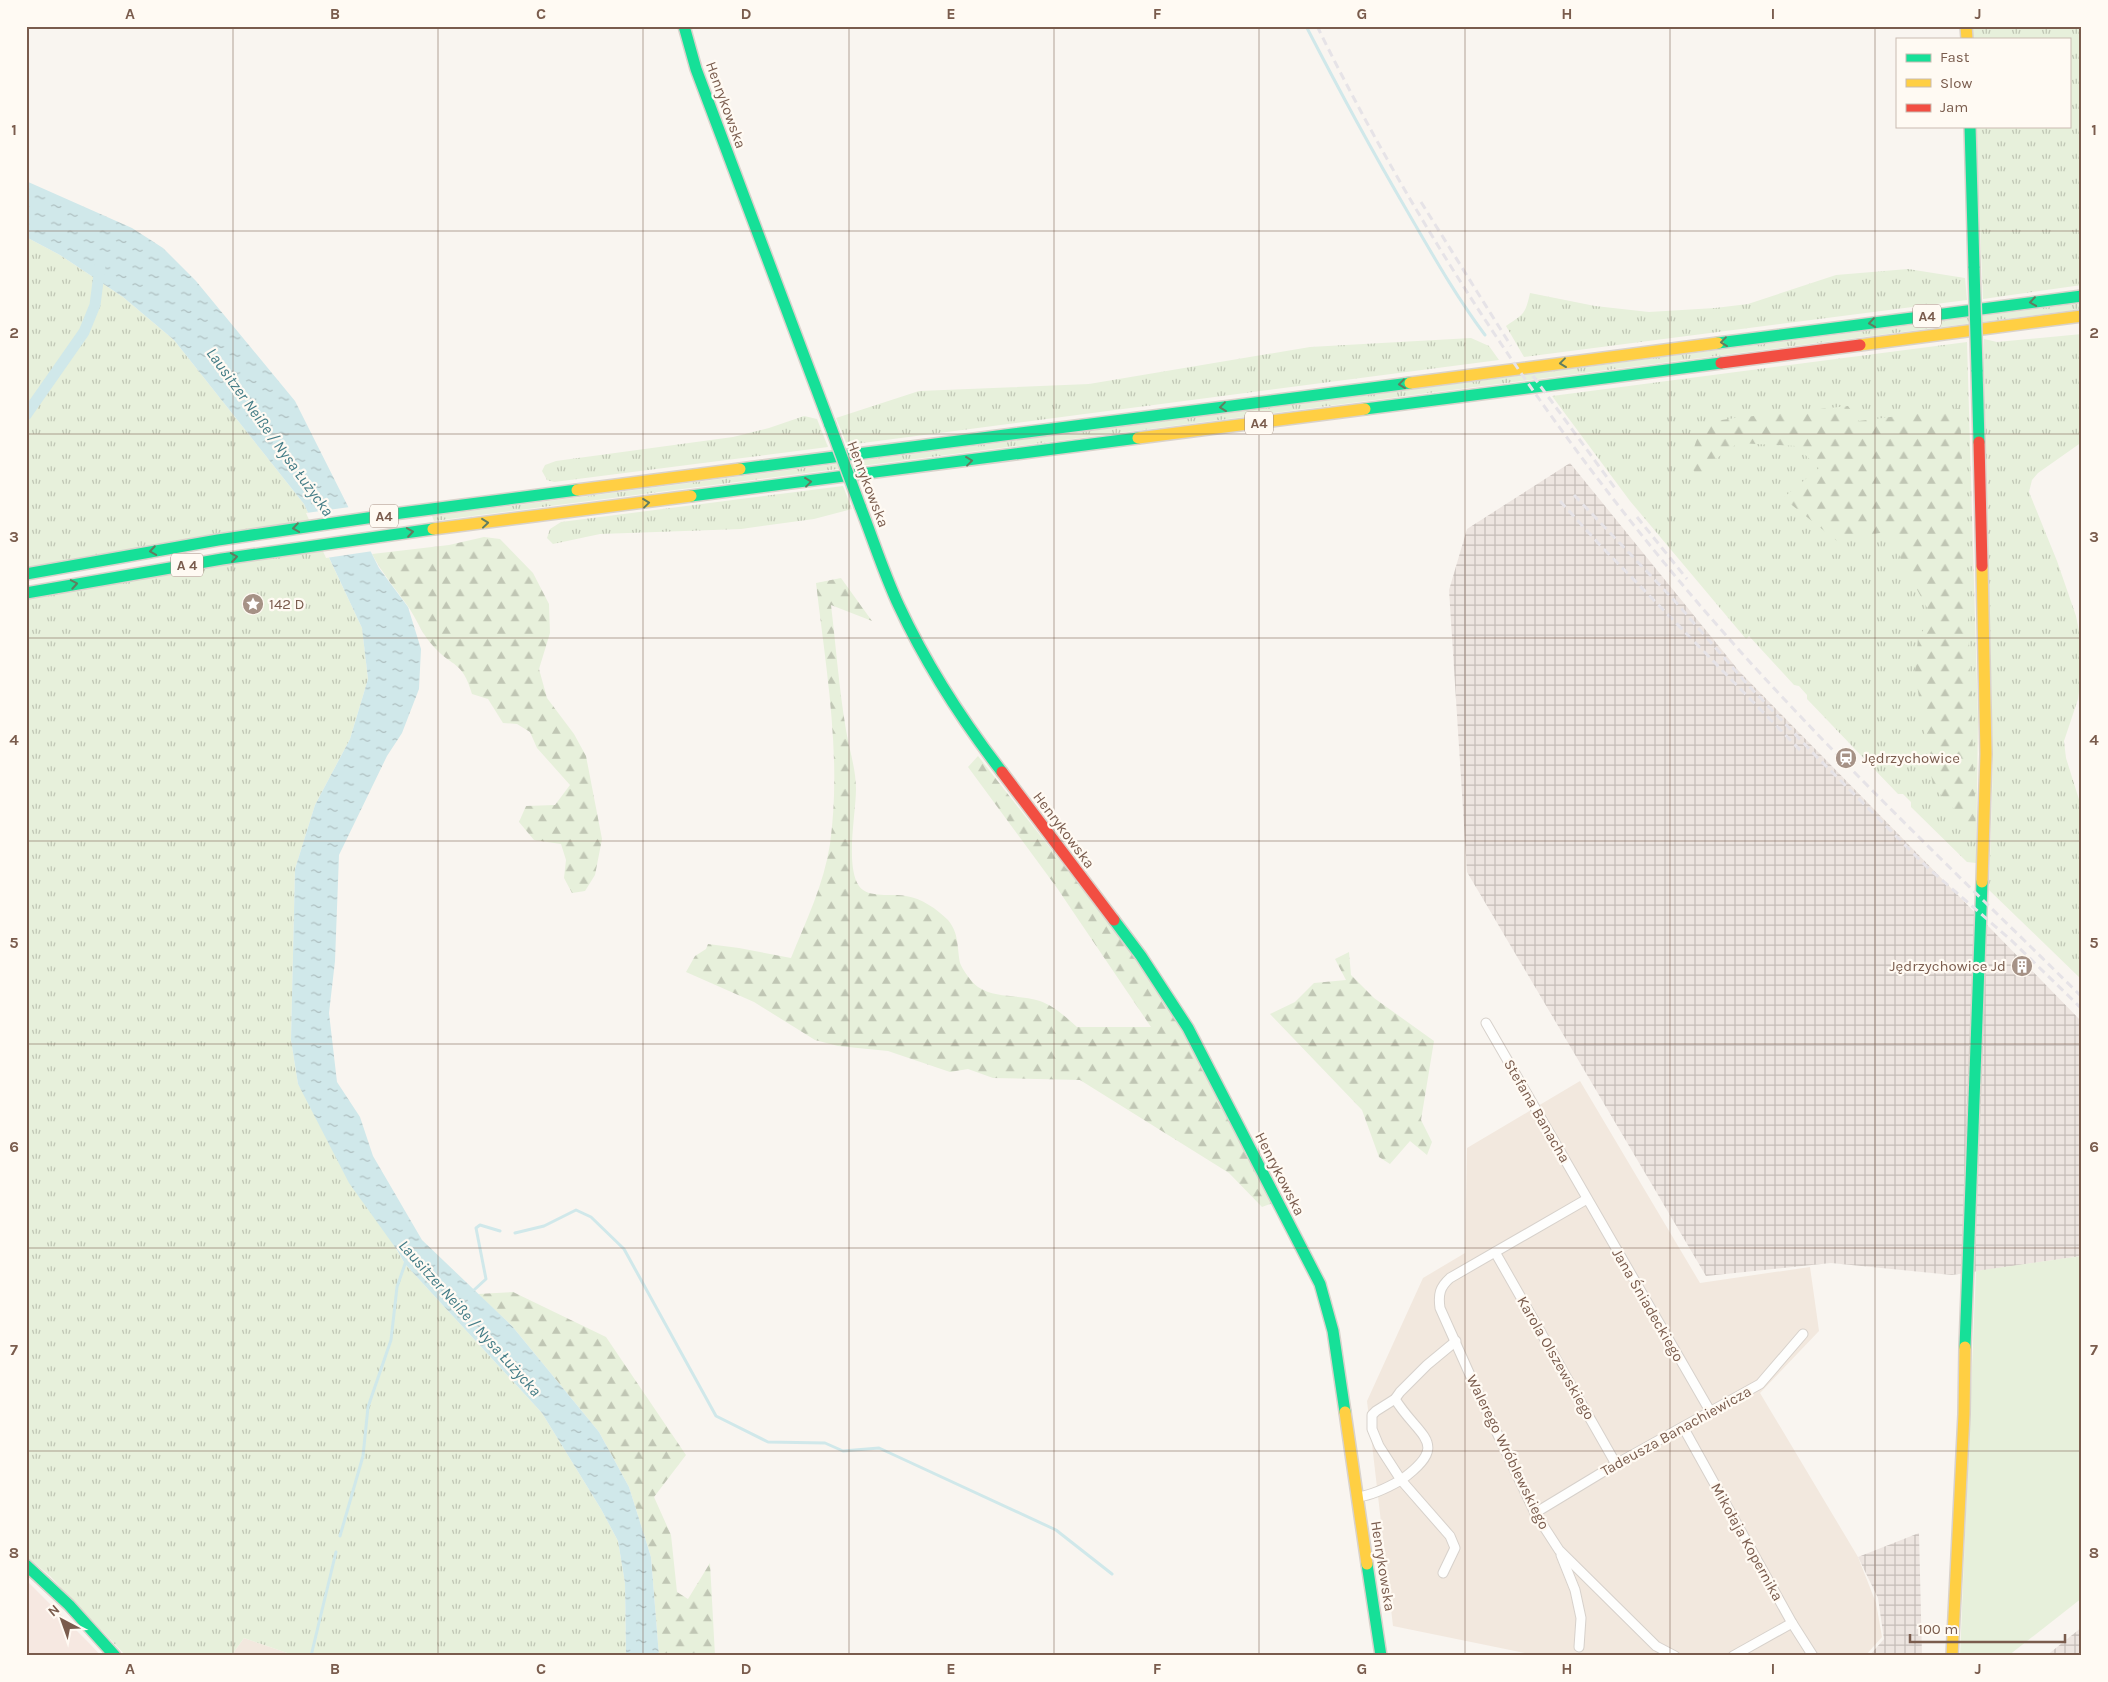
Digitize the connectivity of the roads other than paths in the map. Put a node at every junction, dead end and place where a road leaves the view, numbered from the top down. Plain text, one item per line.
1 (684, 26) edge
2 (1970, 128) edge
3 (2082, 296) edge
4 (2082, 316) edge
5 (338, 522) joint
6 (349, 540) joint
7 (26, 574) edge
8 (26, 593) edge
9 (1486, 1023) dead end
10 (1587, 1199) junction
11 (1496, 1252) junction
12 (1803, 1334) dead end
13 (1456, 1341) junction
14 (1395, 1399) junction
15 (1710, 1411) junction
16 (1683, 1427) junction
17 (1616, 1464) junction
18 (1401, 1480) junction
19 (1358, 1497) junction
20 (1535, 1513) junction
21 (1559, 1550) junction
22 (26, 1565) edge
23 (1443, 1573) dead end
24 (1792, 1623) junction
25 (1579, 1647) dead end
26 (115, 1656) edge
27 (1381, 1656) edge
28 (1674, 1656) edge
29 (1733, 1656) edge
30 (1813, 1656) edge
31 (1952, 1656) edge

1 - 19 main road, Henrykowska, bridge
2 - 31 main road, bridge
3 -> 5 main road, A4
6 -> 4 main road, A4
5 -> 7 main road, A 4
8 -> 6 main road, A 4
9 - 10 street, Stefana Banacha
10 - 11 street, Walerego Wróblewskiego
10 - 15 street, Jana Śniadeckiego
11 - 13 street, Walerego Wróblewskiego
11 - 17 street, Karola Olszewskiego
12 - 15 street, Tadeusza Banachiewicza
13 - 14 street
13 - 20 street, Walerego Wróblewskiego
14 - 18 street
14 - 18 street
15 - 16 street, Tadeusza Banachiewicza
16 - 17 street, Tadeusza Banachiewicza
16 - 24 street, Mikołaja Kopernika
17 - 20 street, Tadeusza Banachiewicza
18 - 19 street
18 - 23 street
19 - 27 main road, Henrykowska
20 - 21 street, Walerego Wróblewskiego
21 - 25 street
21 - 28 street, Walerego Wróblewskiego
22 - 26 main road
24 - 29 street
24 - 30 street, Mikołaja Kopernika

